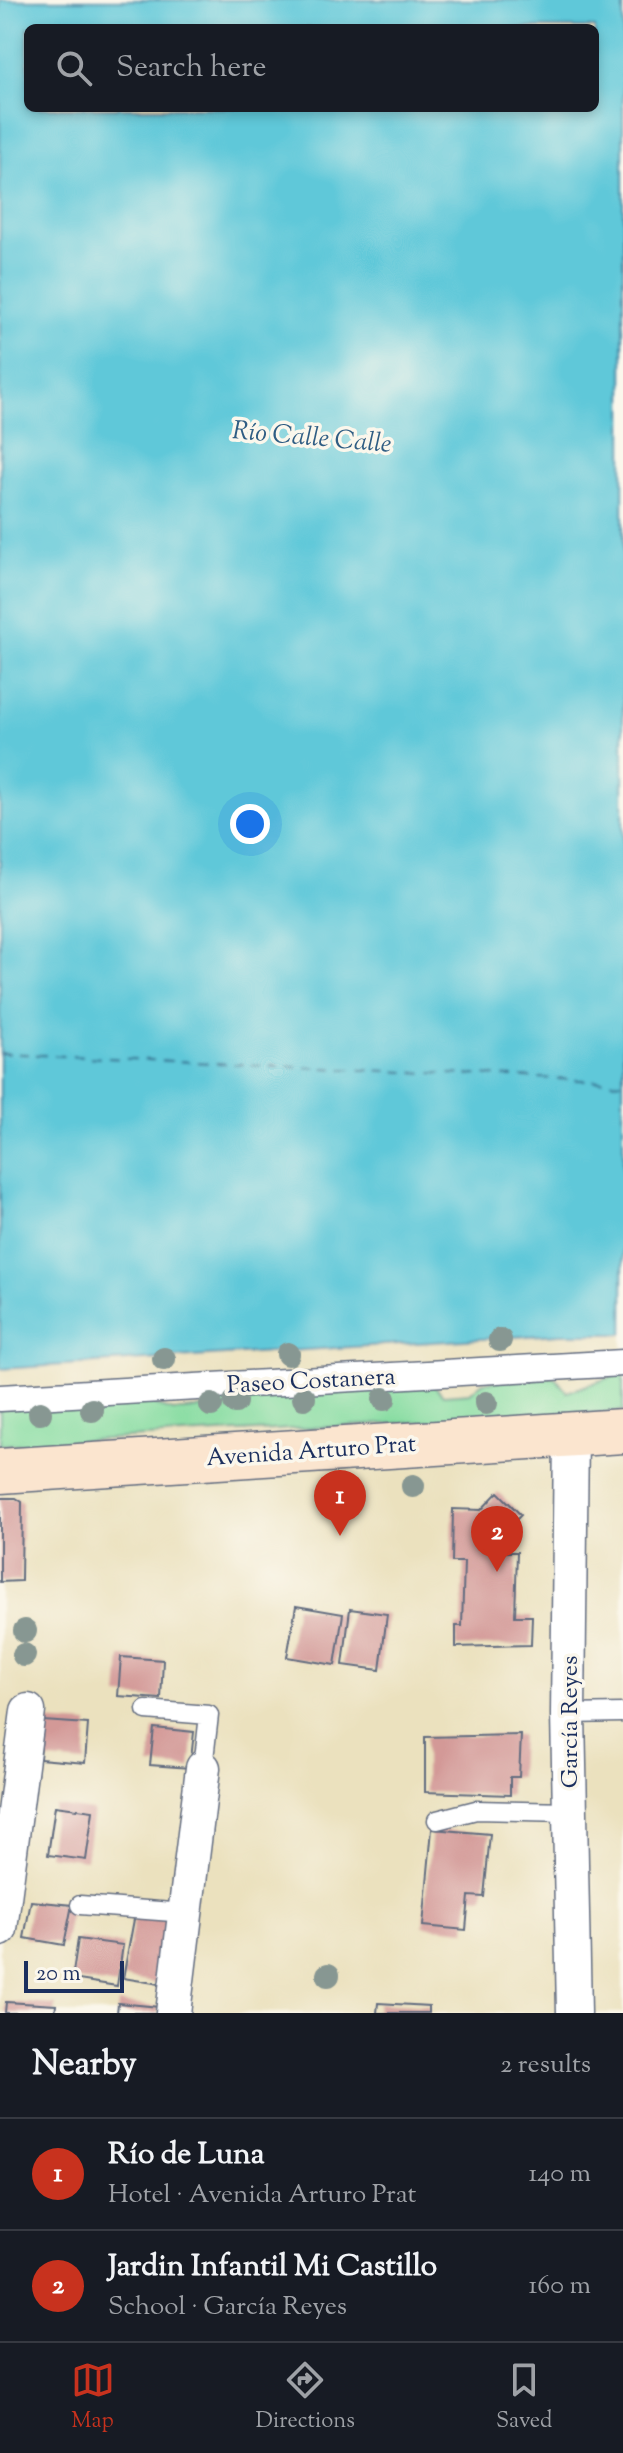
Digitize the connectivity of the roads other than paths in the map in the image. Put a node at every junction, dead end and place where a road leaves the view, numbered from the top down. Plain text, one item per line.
1 (623, 1363) edge
2 (0, 1398) edge
3 (623, 1431) edge
4 (571, 1432) junction
5 (0, 1471) edge
6 (146, 1710) dead end
7 (28, 1711) dead end
8 (623, 1713) edge
9 (568, 1714) junction
10 (203, 1768) joint
11 (569, 1812) junction
12 (437, 1820) dead end
13 (80, 1905) dead end
14 (186, 1913) junction
15 (0, 1929) edge
16 (173, 2013) edge
17 (574, 2013) edge

1 - 2 street, Paseo Costanera
3 - 4 main road, Avenida Arturo Prat
4 - 5 main road, Avenida Arturo Prat
4 - 9 street, García Reyes
6 - 10 lane
7 - 15 street
8 - 9 lane
9 - 11 street, García Reyes
10 - 14 street
11 - 12 lane
11 - 17 street, García Reyes
13 - 14 lane
14 - 16 street

